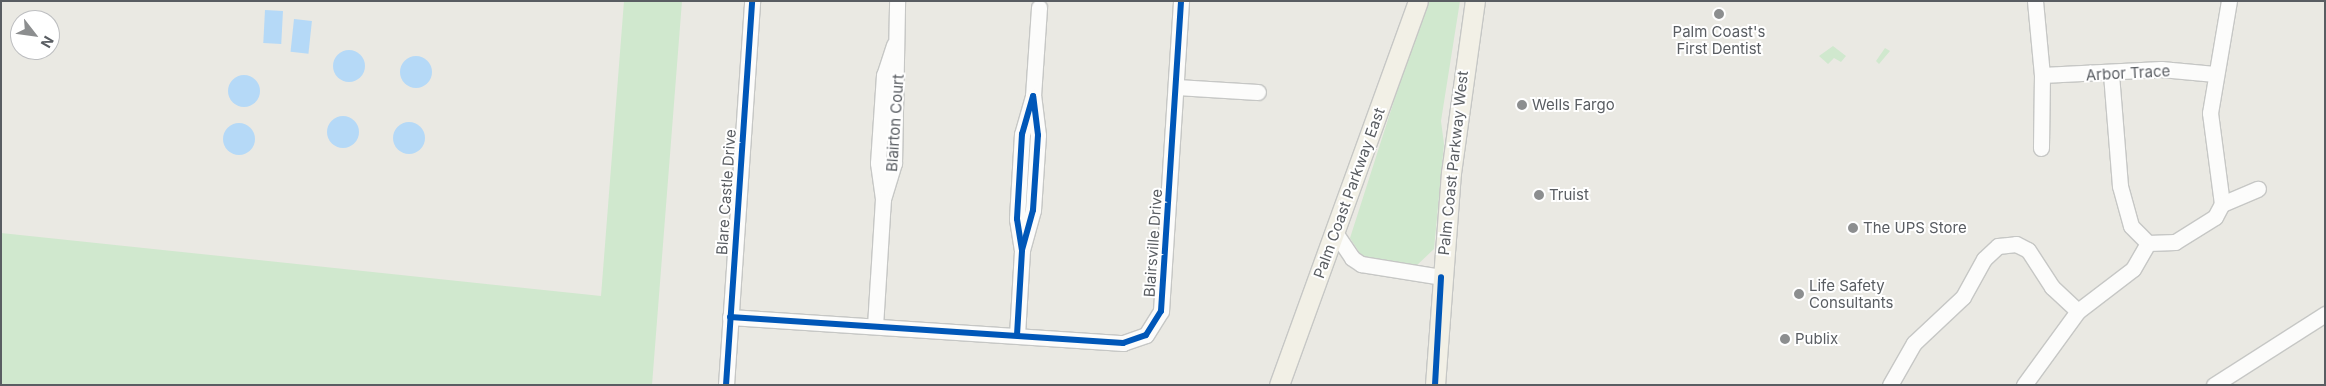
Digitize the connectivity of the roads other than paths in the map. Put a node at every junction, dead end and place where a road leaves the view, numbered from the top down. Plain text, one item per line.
1 (752, 1) edge
2 (897, 1) edge
3 (1181, 1) edge
4 (1418, 1) edge
5 (1475, 1) edge
6 (2035, 1) edge
7 (2229, 1) edge
8 (1039, 7) dead end
9 (2111, 74) junction
10 (2214, 74) junction
11 (2042, 75) junction
12 (1176, 87) junction
13 (1258, 92) dead end
14 (2041, 148) dead end
15 (2258, 189) dead end
16 (2222, 204) junction
17 (1334, 231) junction
18 (2148, 243) junction
19 (1441, 277) junction
20 (2078, 311) junction
21 (2325, 314) edge
22 (730, 316) junction
23 (875, 326) junction
24 (1017, 335) junction
25 (726, 385) edge
26 (1279, 385) edge
27 (1435, 385) edge
28 (1890, 385) edge
29 (2024, 385) edge
30 (2214, 385) edge

1 - 22 street, Blare Castle Drive
2 - 23 street, Blairton Court
3 - 12 street, Blairsville Drive
4 - 17 main road, Palm Coast Parkway East
5 - 19 main road, Palm Coast Parkway West
6 - 11 street
7 - 10 street
8 - 24 street
9 - 10 street, Arbor Trace
9 - 11 street, Arbor Trace
9 - 18 street
10 - 16 street
11 - 14 street
12 - 13 street
12 - 24 street, Blairsville Drive
15 - 16 street
16 - 18 street
17 - 19 street
17 - 26 main road, Palm Coast Parkway East
18 - 20 street
19 - 27 main road, Palm Coast Parkway West
20 - 28 street
20 - 29 street
21 - 30 street
22 - 23 street, Blairsville Drive
22 - 25 street, Blare Castle Drive
23 - 24 street, Blairsville Drive

